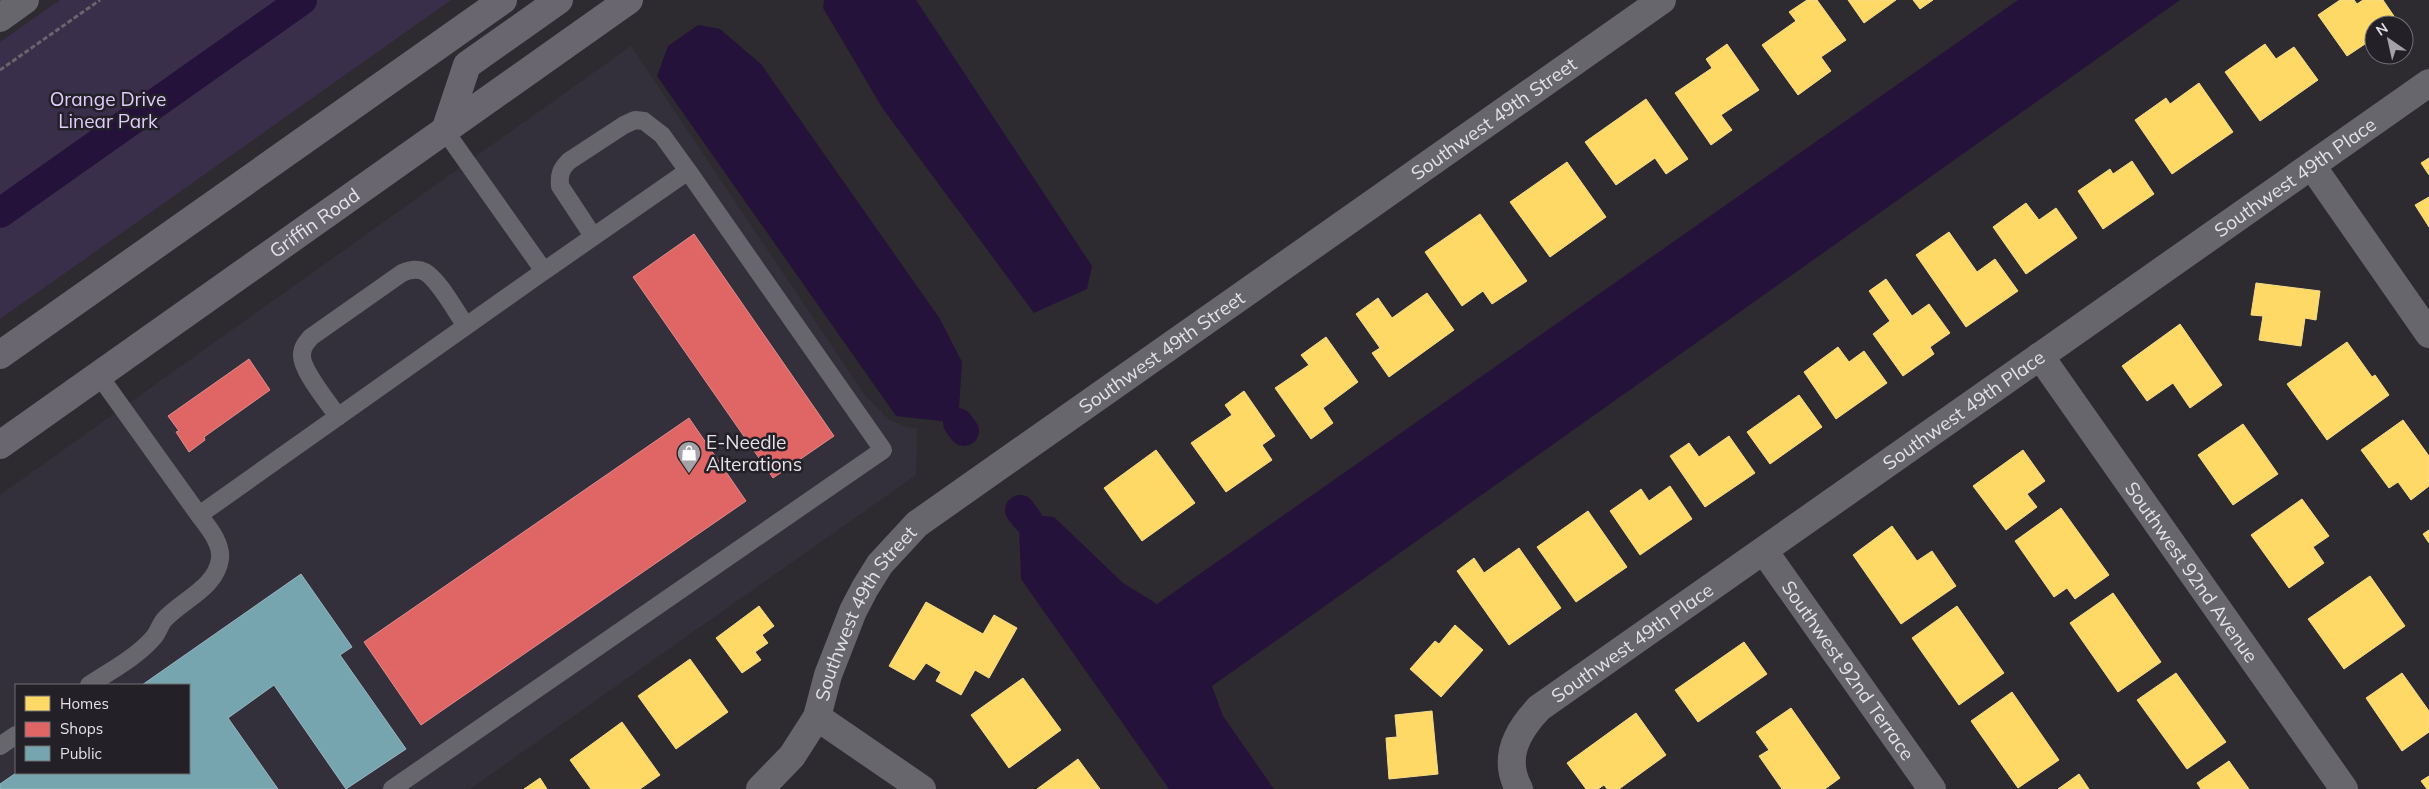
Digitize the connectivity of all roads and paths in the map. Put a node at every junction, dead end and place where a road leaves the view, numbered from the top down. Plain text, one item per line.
1 (25, 0) edge
2 (100, 0) edge
3 (503, 0) edge
4 (559, 0) edge
5 (629, 0) edge
6 (1662, 0) edge
7 (0, 18) edge
8 (0, 70) edge
9 (2429, 83) edge
10 (445, 131) junction
11 (2312, 166) junction
12 (688, 172) junction
13 (593, 236) junction
14 (544, 271) junction
15 (466, 326) junction
16 (2429, 334) edge
17 (0, 355) edge
18 (2040, 356) junction
19 (98, 374) junction
20 (338, 417) junction
21 (0, 445) edge
22 (199, 515) junction
23 (1764, 551) junction
24 (90, 684) edge
25 (817, 717) junction
26 (15, 736) edge
27 (0, 746) edge
28 (392, 789) edge
29 (760, 789) edge
30 (922, 789) edge
31 (1519, 789) edge
32 (1932, 789) edge
33 (2344, 789) edge

1 - 7 street
2 - 8 path
3 - 17 main road
4 - 10 main road
5 - 10 main road, Griffin Road
6 - 25 street, Southwest 49th Street
9 - 11 street, Southwest 49th Place
10 - 14 lane
10 - 19 main road, Griffin Road
11 - 16 street
11 - 18 street, Southwest 49th Place
12 - 13 lane
12 - 13 lane
12 - 28 lane
13 - 14 lane
14 - 15 lane
15 - 20 lane
15 - 20 lane
18 - 23 street, Southwest 49th Place
18 - 33 street, Southwest 92nd Avenue
19 - 21 main road, Griffin Road
19 - 22 lane
20 - 22 lane
22 - 24 lane
23 - 31 street, Southwest 49th Place
23 - 32 street, Southwest 92nd Terrace
25 - 29 street, Southwest 49th Street
25 - 30 street
26 - 27 lane

